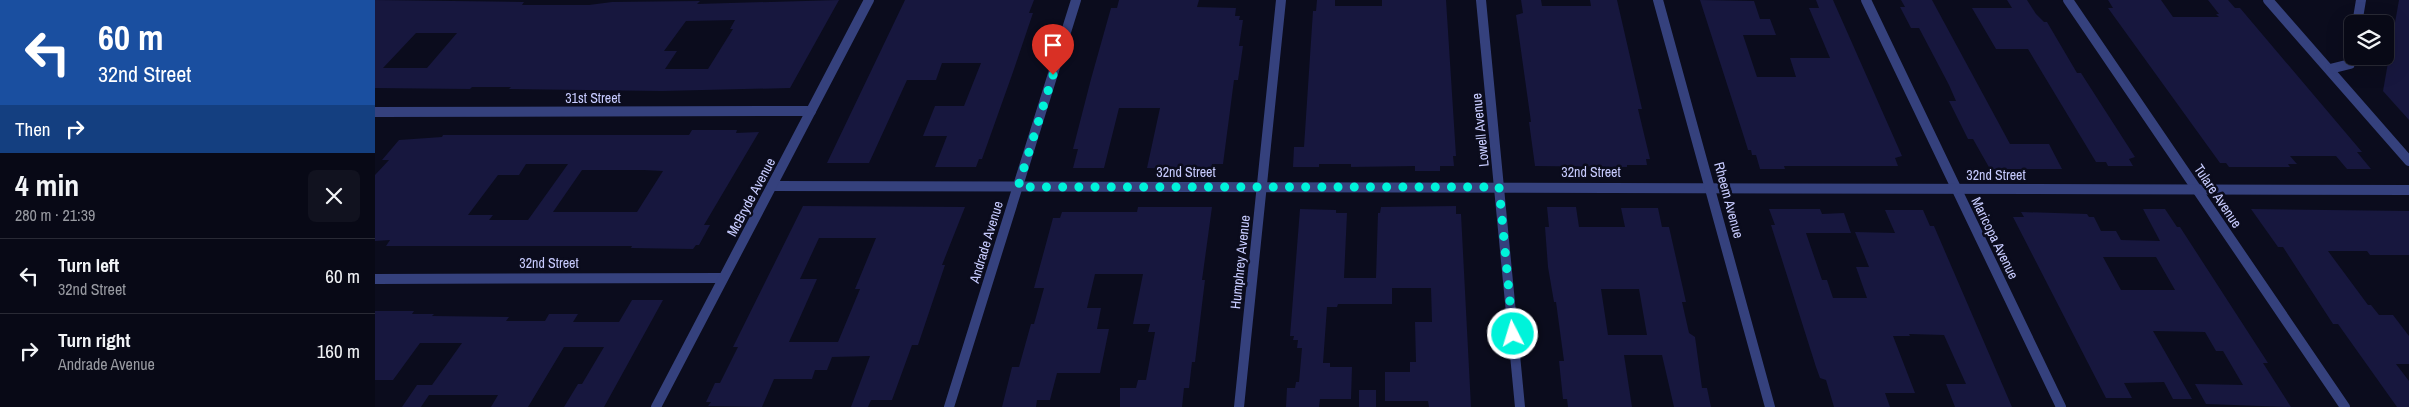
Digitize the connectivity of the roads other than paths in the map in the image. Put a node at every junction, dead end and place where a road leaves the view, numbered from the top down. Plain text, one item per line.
1 (869, 0) edge
2 (1076, 0) edge
3 (1281, 0) edge
4 (1481, 0) edge
5 (1658, 0) edge
6 (1866, 0) edge
7 (2068, 0) edge
8 (2268, 0) edge
9 (2361, 0) edge
10 (2358, 15) edge
11 (2346, 65) edge
12 (2330, 69) junction
13 (811, 111) junction
14 (375, 112) edge
15 (2409, 161) edge
16 (772, 186) junction
17 (1018, 187) junction
18 (1262, 187) junction
19 (1499, 187) junction
20 (1710, 188) junction
21 (1957, 190) junction
22 (2197, 190) junction
23 (2409, 190) edge
24 (723, 278) junction
25 (375, 279) edge
26 (657, 407) edge
27 (949, 407) edge
28 (1239, 407) edge
29 (1520, 407) edge
30 (1770, 407) edge
31 (2061, 407) edge
32 (2345, 407) edge

1 - 13 street, McBryde Avenue
2 - 17 street, Andrade Avenue
3 - 18 street, Humphrey Avenue
4 - 19 street, Lowell Avenue
5 - 20 street, Rheem Avenue
6 - 21 street, Maricopa Avenue
7 - 22 street, Tulare Avenue
8 - 12 street
9 - 10 street
11 - 12 street
12 - 15 street
13 - 14 street, 31st Street
13 - 16 street, McBryde Avenue
16 - 17 street, 32nd Street
16 - 24 street, McBryde Avenue
17 - 18 street, 32nd Street
17 - 27 street, Andrade Avenue
18 - 19 street, 32nd Street
18 - 28 street, Humphrey Avenue
19 - 20 street, 32nd Street
19 - 29 street, Lowell Avenue
20 - 21 street, 32nd Street
20 - 30 street, Rheem Avenue
21 - 22 street, 32nd Street
21 - 31 street, Maricopa Avenue
22 - 23 street, 32nd Street
22 - 32 street, Tulare Avenue
24 - 25 street, 32nd Street
24 - 26 street, McBryde Avenue

